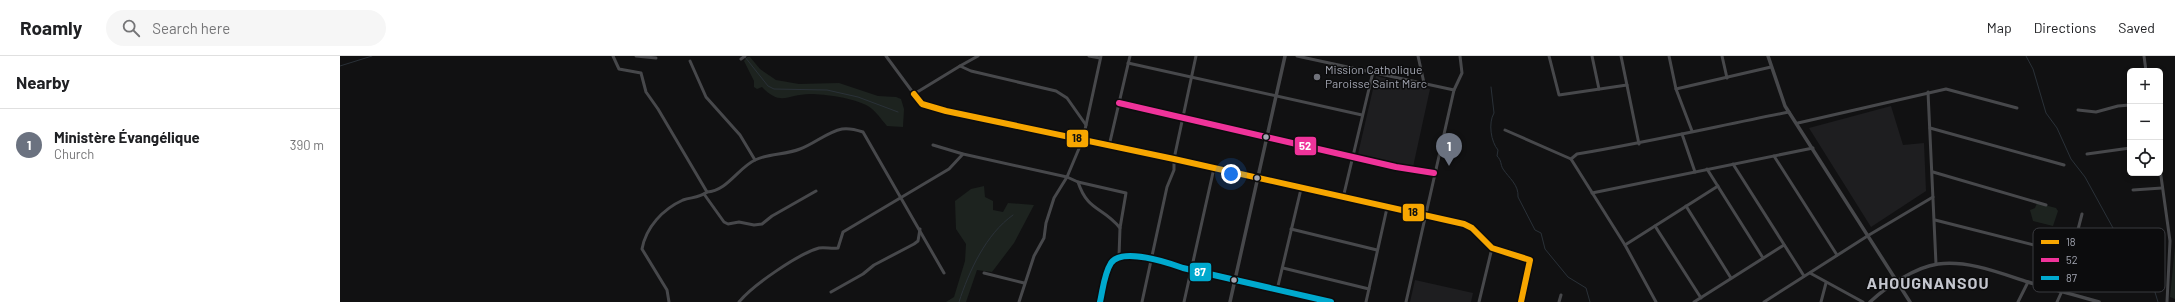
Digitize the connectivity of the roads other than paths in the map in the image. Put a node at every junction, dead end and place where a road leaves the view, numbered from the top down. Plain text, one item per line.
1 (613, 56) edge
2 (636, 56) edge
3 (745, 56) edge
4 (886, 56) edge
5 (978, 56) edge
6 (1089, 56) edge
7 (1130, 56) edge
8 (1196, 56) edge
9 (1285, 56) edge
10 (1297, 56) edge
11 (1418, 56) edge
12 (1460, 56) edge
13 (1549, 56) edge
14 (1592, 56) edge
15 (1621, 56) edge
16 (1669, 56) edge
17 (1722, 56) edge
18 (1768, 56) edge
19 (2144, 56) edge
20 (1101, 57) edge
21 (1312, 57) edge
22 (656, 58) dead end
23 (741, 59) dead end
24 (690, 61) dead end
25 (1128, 63) junction
26 (960, 66) junction
27 (1771, 67) junction
28 (2146, 68) edge
29 (1373, 72) junction
30 (1191, 77) junction
31 (1727, 78) junction
32 (1424, 83) junction
33 (1627, 85) junction
34 (1598, 89) junction
35 (1676, 89) junction
36 (1454, 90) junction
37 (1928, 92) junction
38 (914, 94) junction
39 (1277, 96) junction
40 (1119, 103) junction
41 (2127, 105) edge
42 (2017, 108) dead end
43 (2078, 110) dead end
44 (1790, 112) junction
45 (1362, 115) junction
46 (1182, 118) junction
47 (1798, 123) junction
48 (1086, 125) junction
49 (1930, 128) junction
50 (1505, 130) dead end
51 (1692, 131) junction
52 (1682, 134) junction
53 (1268, 138) junction
54 (1083, 139) junction
55 (1639, 144) junction
56 (933, 145) dead end
57 (1109, 146) junction
58 (1813, 148) junction
59 (2127, 148) edge
60 (963, 154) junction
61 (2087, 154) dead end
62 (1353, 156) junction
63 (1774, 156) junction
64 (1571, 158) junction
65 (1174, 159) junction
66 (754, 160) junction
67 (1733, 164) junction
68 (2064, 164) dead end
69 (1214, 168) junction
70 (1707, 169) junction
71 (1695, 172) junction
72 (1933, 172) junction
73 (1434, 173) junction
74 (2161, 176) edge
75 (1067, 177) junction
76 (1258, 179) junction
77 (1078, 182) junction
78 (1718, 186) junction
79 (2162, 188) junction
80 (1301, 189) junction
81 (2134, 190) dead end
82 (816, 191) dead end
83 (705, 193) junction
84 (1592, 193) junction
85 (1933, 197) junction
86 (902, 198) junction
87 (1343, 198) junction
88 (2046, 205) dead end
89 (1686, 206) junction
90 (1387, 208) junction
91 (2082, 214) dead end
92 (1426, 216) junction
93 (1935, 220) junction
94 (1655, 226) junction
95 (1120, 228) junction
96 (2078, 228) edge
97 (920, 229) junction
98 (1291, 229) junction
99 (1869, 235) junction
100 (2033, 244) edge
101 (1784, 245) junction
102 (1625, 246) junction
103 (1492, 248) junction
104 (1377, 250) junction
105 (1837, 255) junction
106 (1119, 256) junction
107 (1152, 258) junction
108 (1763, 258) junction
109 (1936, 264) junction
110 (1283, 268) junction
111 (1191, 269) junction
112 (944, 273) dead end
113 (984, 273) dead end
114 (1810, 273) junction
115 (1804, 276) junction
116 (1731, 278) junction
117 (1236, 280) junction
118 (1898, 281) junction
119 (2028, 282) junction
120 (1024, 283) junction
121 (1826, 283) junction
122 (2033, 283) edge
123 (1369, 289) junction
124 (1277, 290) junction
125 (831, 292) dead end
126 (2062, 292) joint
127 (1561, 295) dead end
128 (1310, 298) junction
129 (1701, 298) junction
130 (2094, 301) edge
131 (669, 302) edge
132 (739, 302) edge
133 (1019, 302) edge
134 (1100, 302) edge
135 (1142, 302) edge
136 (1184, 302) edge
137 (1230, 302) edge
138 (1309, 302) edge
139 (1330, 302) edge
140 (1366, 302) edge
141 (1406, 302) edge
142 (1479, 302) edge
143 (1521, 302) edge
144 (1559, 302) edge
145 (1656, 302) edge
146 (1694, 302) edge
147 (1764, 302) edge
148 (1821, 302) edge
149 (1863, 302) edge
150 (1870, 302) edge
151 (1910, 302) edge
152 (2018, 302) edge
153 (2057, 302) edge
154 (2099, 302) edge
155 (2167, 302) edge

1 - 83 street
2 - 22 street
3 - 23 street
4 - 38 street
5 - 26 street
6 - 20 street
7 - 25 street
8 - 30 street
9 - 39 street
10 - 21 street
11 - 32 street
12 - 36 street
13 - 34 street
14 - 34 street
15 - 33 street
16 - 35 street
17 - 31 street
18 - 27 street
19 - 28 street
20 - 48 street
21 - 29 street
24 - 66 street
25 - 30 street
25 - 40 street
26 - 38 street
26 - 48 street
27 - 31 street
27 - 44 street
29 - 32 street
29 - 45 street
30 - 39 street
30 - 46 street
31 - 35 street
32 - 36 street
33 - 34 street
33 - 55 street
35 - 51 street
36 - 73 street
37 - 42 street
37 - 47 street
37 - 49 street
38 - 54 street
39 - 45 street
39 - 53 street
40 - 46 street
40 - 57 street
41 - 43 street
44 - 47 street
44 - 51 street
45 - 62 street
46 - 53 street
46 - 65 street
47 - 58 street
48 - 54 street
49 - 68 street
49 - 72 street
50 - 64 street
51 - 52 street
52 - 55 street
52 - 71 street
53 - 62 street
53 - 76 street
54 - 57 street
54 - 75 street
55 - 64 street
56 - 60 street
57 - 65 street
58 - 63 street
58 - 99 street
59 - 61 street
60 - 75 street
60 - 86 street
62 - 73 street
62 - 87 street
63 - 67 street
63 - 105 street
64 - 84 street
65 - 69 street
65 - 107 street
66 - 83 street
66 - 86 street
67 - 70 street
67 - 101 street
69 - 76 street
69 - 111 street
70 - 71 street
70 - 78 street
71 - 84 street
72 - 85 street
72 - 88 street
73 - 92 street
74 - 79 street
75 - 77 street
75 - 120 street
76 - 80 street
76 - 117 street
77 - 95 street
77 - 95 street
78 - 89 street
78 - 108 street
79 - 81 street
79 - 155 street
80 - 87 street
80 - 98 street
82 - 83 street
83 - 131 street
84 - 102 street
85 - 93 street
85 - 99 street
86 - 97 street
86 - 132 street
87 - 90 street
89 - 94 street
89 - 116 street
90 - 92 street
90 - 104 street
91 - 96 street
92 - 103 street
92 - 141 street
93 - 100 street
93 - 109 street
94 - 102 street
94 - 129 street
95 - 106 street
97 - 112 street
97 - 125 street
98 - 104 street
98 - 110 street
99 - 105 street
99 - 118 street
101 - 108 street
101 - 115 street
102 - 145 street
103 - 142 street
103 - 143 street
104 - 123 street
105 - 114 street
106 - 107 street
106 - 134 street
107 - 111 street
107 - 135 street
108 - 116 street
109 - 118 street
109 - 119 street
110 - 123 street
110 - 124 street
111 - 117 street
111 - 136 street
113 - 120 street
114 - 115 street
114 - 121 street
115 - 147 street
116 - 129 street
117 - 124 street
117 - 137 street
118 - 150 street
118 - 151 street
119 - 122 street
119 - 152 street
120 - 133 street
121 - 148 street
121 - 149 street
123 - 140 street
124 - 128 street
126 - 130 street
126 - 153 street
127 - 144 street
128 - 138 street
128 - 139 street
129 - 146 street
130 - 154 street

